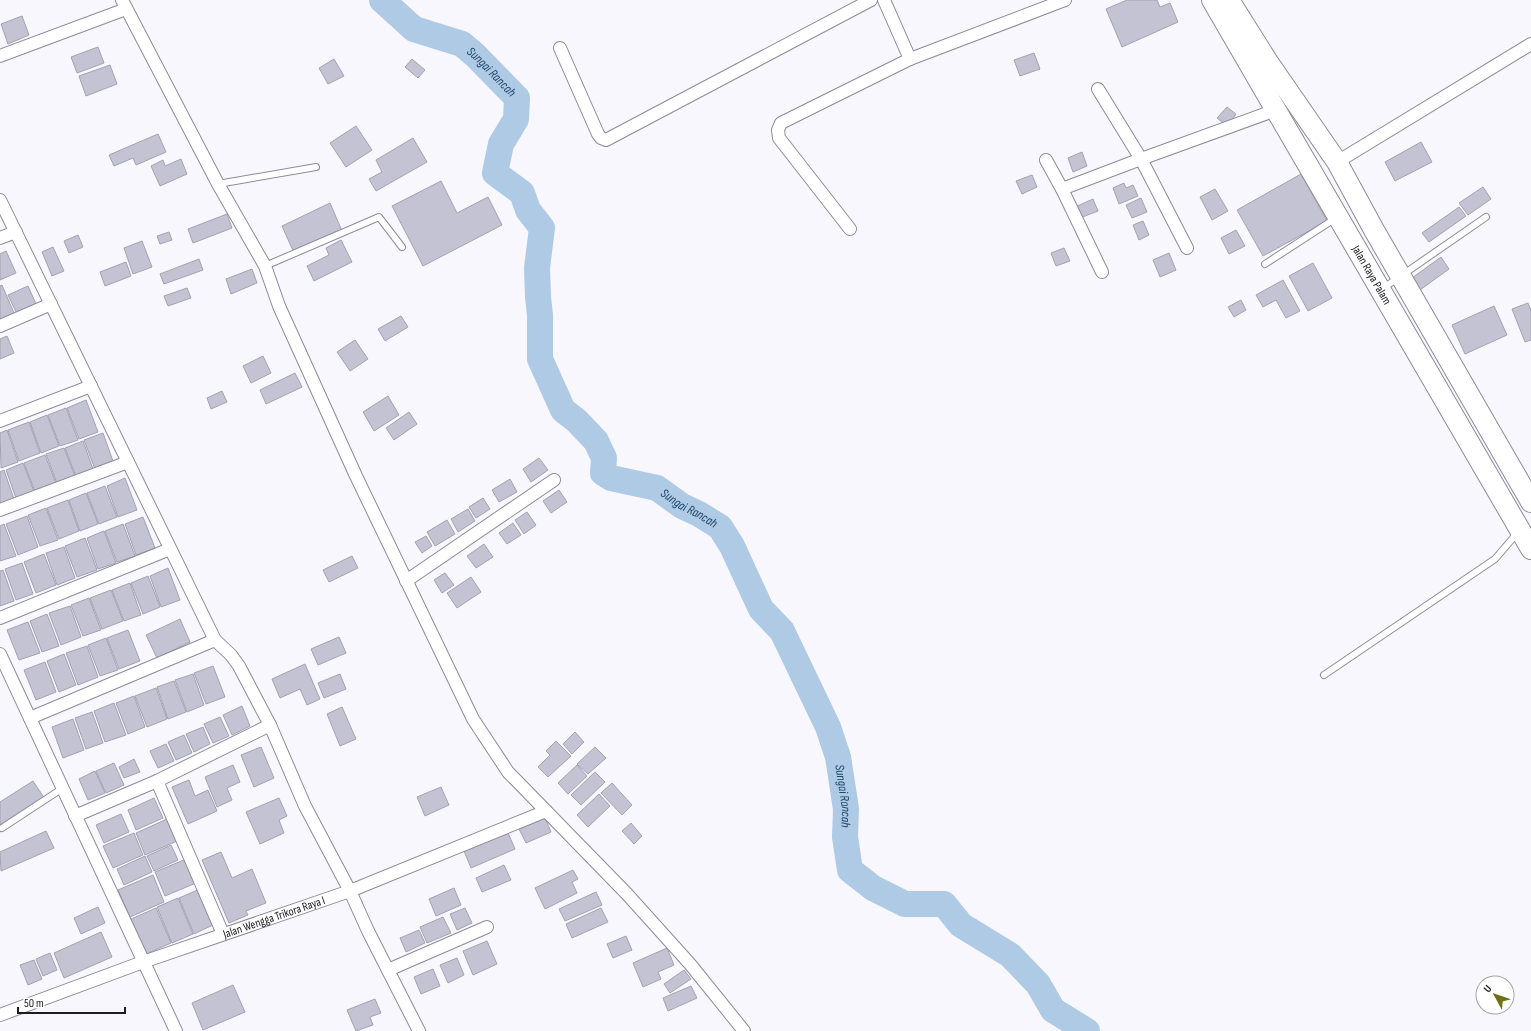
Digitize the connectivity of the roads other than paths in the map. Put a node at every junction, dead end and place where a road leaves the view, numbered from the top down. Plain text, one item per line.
1 (871, 0) edge
2 (884, 0) edge
3 (1064, 0) edge
4 (1212, 0) edge
5 (1229, 0) edge
6 (124, 4) edge
7 (1531, 44) edge
8 (560, 48) dead end
9 (0, 56) edge
10 (910, 59) junction
11 (1098, 88) dead end
12 (1276, 110) junction
13 (1141, 159) junction
14 (1046, 160) dead end
15 (1337, 162) junction
16 (316, 167) dead end
17 (218, 184) junction
18 (1062, 189) junction
19 (0, 200) edge
20 (1338, 217) junction
21 (1486, 217) dead end
22 (850, 229) dead end
23 (16, 232) junction
24 (0, 238) edge
25 (402, 247) dead end
26 (1187, 248) dead end
27 (1265, 264) dead end
28 (265, 266) junction
29 (1102, 272) dead end
30 (1401, 276) junction
31 (1381, 289) junction
32 (51, 304) junction
33 (0, 326) edge
34 (91, 386) junction
35 (0, 421) edge
36 (128, 462) junction
37 (554, 480) dead end
38 (1531, 502) edge
39 (0, 510) edge
40 (1518, 527) junction
41 (170, 549) junction
42 (1531, 550) edge
43 (406, 581) junction
44 (0, 618) edge
45 (215, 640) junction
46 (0, 654) edge
47 (1324, 676) dead end
48 (30, 718) junction
49 (270, 725) junction
50 (157, 781) junction
51 (62, 788) junction
52 (546, 811) junction
53 (76, 816) junction
54 (2, 828) dead end
55 (350, 891) junction
56 (487, 927) dead end
57 (223, 934) junction
58 (144, 962) junction
59 (388, 970) junction
60 (0, 1014) edge
61 (176, 1031) edge
62 (419, 1031) edge
63 (744, 1031) edge

1 - 8 street
2 - 10 street
3 - 10 street
4 - 12 main road, Jalan Raya Palam
5 - 15 main road, Jalan Raya Palam
6 - 9 street
6 - 17 street
7 - 15 street
10 - 22 street
11 - 13 street
12 - 13 street
12 - 20 main road, Jalan Raya Palam
13 - 18 street
13 - 26 street
14 - 18 street
15 - 30 main road, Jalan Raya Palam
16 - 17 lane
17 - 28 street
18 - 29 street
19 - 23 street
20 - 27 lane
20 - 31 main road, Jalan Raya Palam
21 - 30 lane
23 - 24 street
23 - 32 street
25 - 28 lane
28 - 43 street
30 - 31 lane
30 - 38 main road, Jalan Raya Palam
31 - 40 main road, Jalan Raya Palam
32 - 33 street
32 - 34 street
34 - 35 street
34 - 36 street
36 - 39 street
36 - 41 street
37 - 43 street
40 - 42 main road, Jalan Raya Palam
40 - 47 lane
41 - 44 street
41 - 45 street
43 - 52 street
45 - 48 street
45 - 49 street
46 - 48 street
48 - 51 street
49 - 50 street
49 - 55 street
50 - 53 street
50 - 57 street
51 - 53 street
51 - 54 lane
52 - 55 street, Jalan Wengga Trikora Raya I
52 - 63 street
53 - 58 street
55 - 57 street, Jalan Wengga Trikora Raya I
55 - 59 street
56 - 59 street
57 - 58 street, Jalan Wengga Trikora Raya I
58 - 60 street, Jalan Wengga Trikora Raya I
58 - 61 street
59 - 62 street

